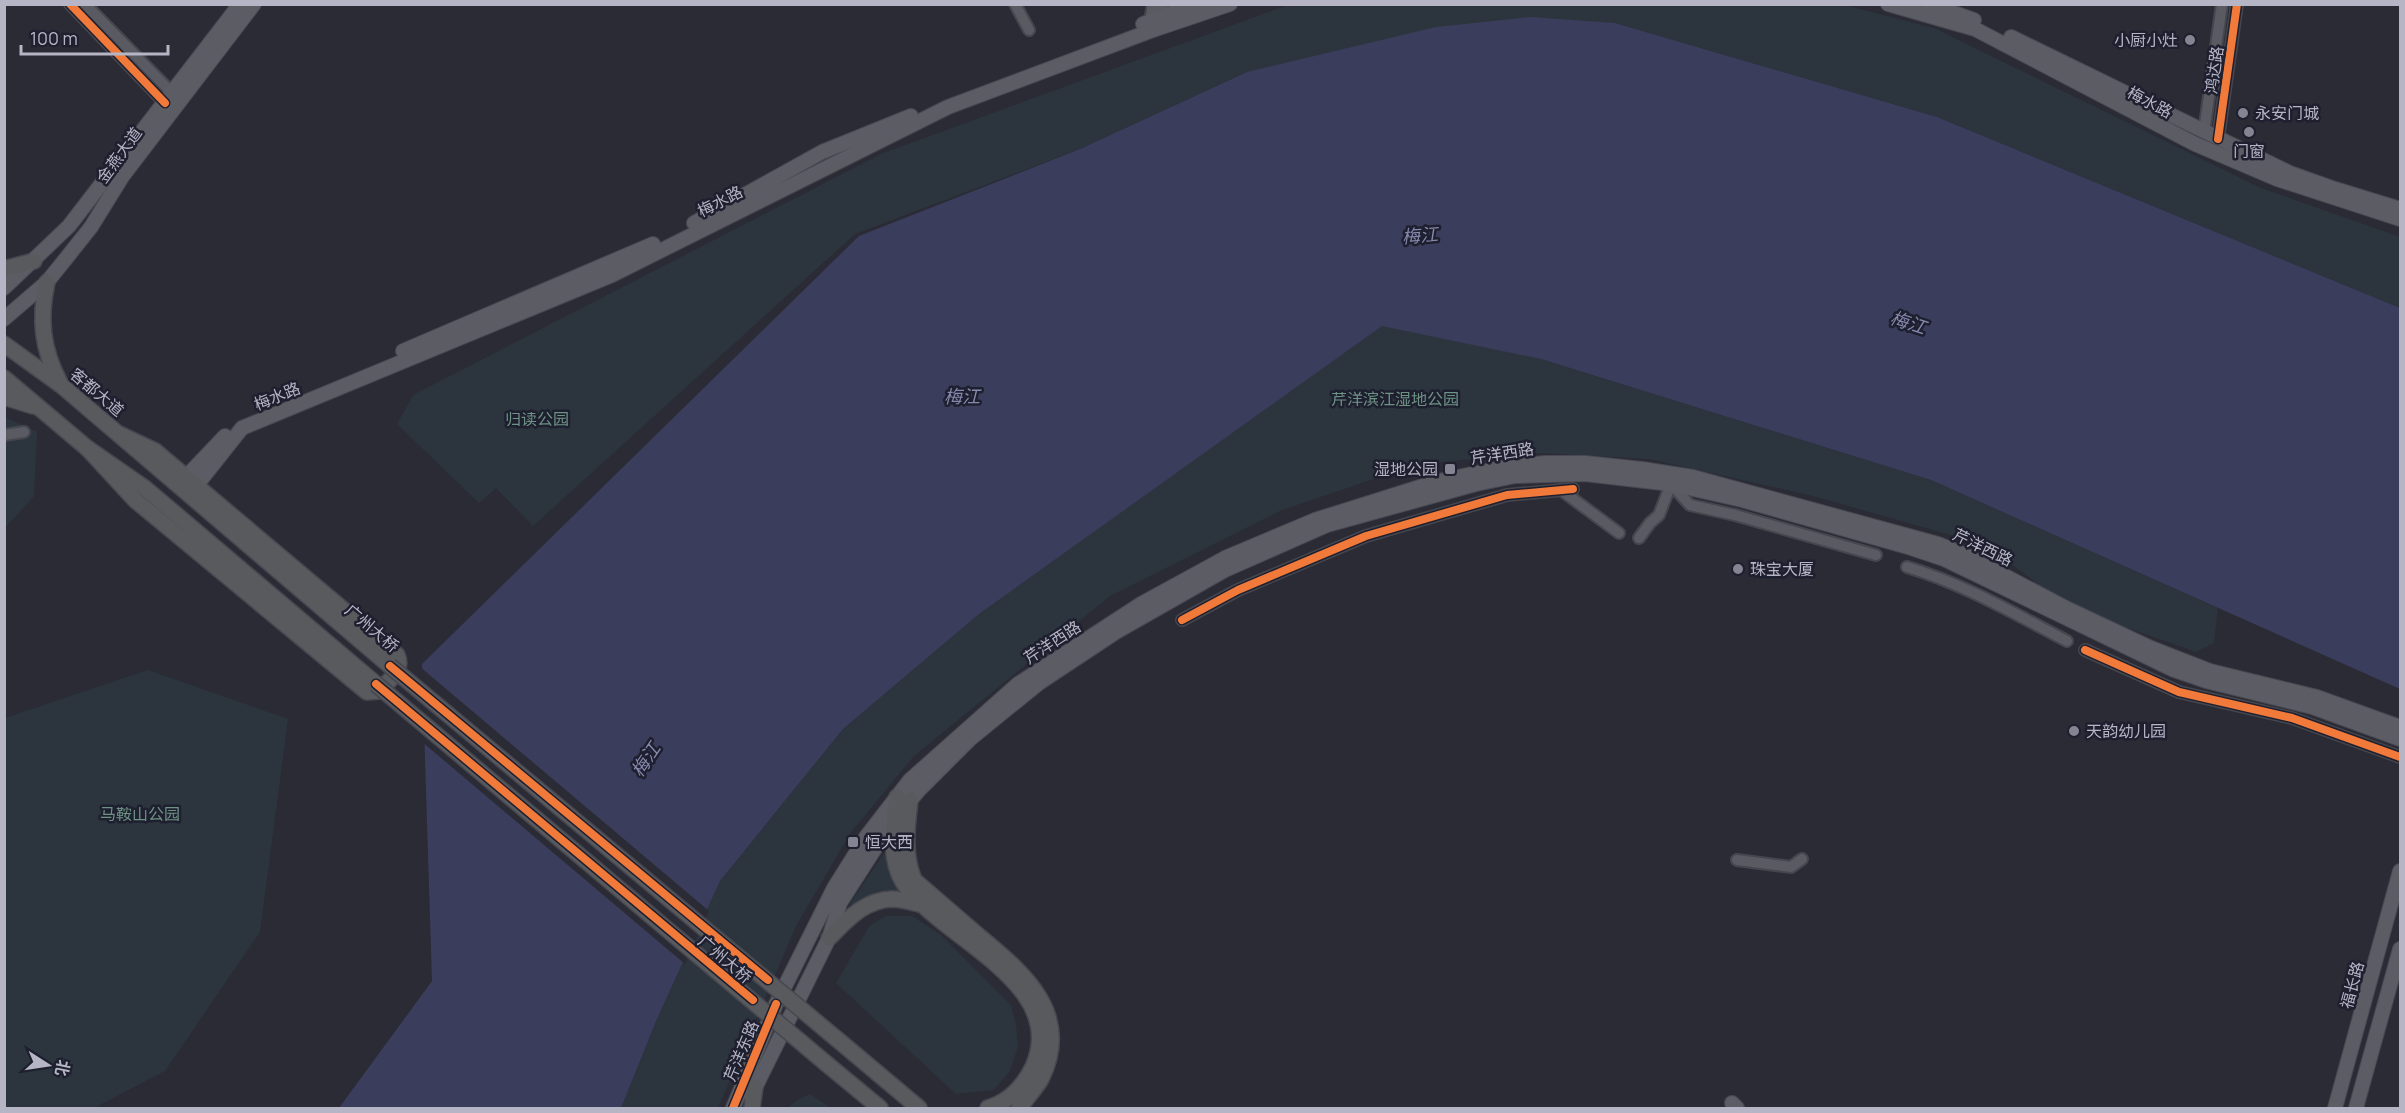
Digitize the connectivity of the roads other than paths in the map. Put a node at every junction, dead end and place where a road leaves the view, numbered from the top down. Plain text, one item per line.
1 (70, 4) edge
2 (85, 4) edge
3 (240, 4) edge
4 (254, 4) edge
5 (1015, 4) edge
6 (1153, 4) edge
7 (1194, 4) edge
8 (1230, 4) edge
9 (1888, 4) edge
10 (1929, 4) edge
11 (2222, 4) edge
12 (2237, 4) edge
13 (1158, 20) edge
14 (1029, 30) dead end
15 (169, 98) junction
16 (2204, 132) junction
17 (2218, 140) junction
18 (2400, 208) edge
19 (2400, 219) edge
20 (49, 246) junction
21 (34, 261) junction
22 (64, 261) junction
23 (4, 269) edge
24 (47, 282) junction
25 (4, 288) edge
26 (4, 319) edge
27 (4, 344) edge
28 (4, 378) edge
29 (62, 386) junction
30 (4, 397) edge
31 (42, 408) junction
32 (24, 432) dead end
33 (119, 434) junction
34 (4, 435) edge
35 (87, 448) junction
36 (162, 474) joint
37 (191, 482) junction
38 (1671, 484) junction
39 (1619, 534) dead end
40 (1639, 538) dead end
41 (1876, 555) dead end
42 (1907, 567) dead end
43 (1182, 620) dead end
44 (2067, 641) dead end
45 (2085, 650) dead end
46 (2400, 727) edge
47 (2400, 739) edge
48 (2400, 757) edge
49 (903, 799) junction
50 (894, 819) junction
51 (1802, 858) dead end
52 (1737, 860) dead end
53 (2400, 871) edge
54 (920, 904) junction
55 (829, 938) junction
56 (2400, 950) edge
57 (776, 1004) joint
58 (755, 1087) junction
59 (733, 1108) edge
60 (746, 1108) edge
61 (752, 1108) edge
62 (880, 1108) edge
63 (919, 1108) edge
64 (988, 1108) edge
65 (1019, 1108) edge
66 (2335, 1108) edge
67 (2356, 1108) edge

1 - 15 street
2 - 15 street
3 - 15 main road, 金燕大道
4 - 22 main road, 金燕大道
5 - 14 street
6 - 13 street
7 - 13 main road, 梅水路
8 - 13 main road, 梅水路
9 - 19 main road, 梅水路
10 - 16 main road, 梅水路
11 - 16 street, 鸿达路
12 - 17 street, 鸿达路
13 - 37 main road, 梅水路
15 - 20 main road, 金燕大道
16 - 17 main road, 梅水路
17 - 18 main road, 梅水路
20 - 21 main road, 金燕大道
20 - 22 main road
21 - 23 highway
21 - 25 main road, 金燕大道
22 - 24 main road, 金燕大道
24 - 26 main road, 金燕大道
24 - 29 highway
27 - 29 highway, 客都大道
28 - 31 highway
29 - 33 highway, 客都大道
30 - 31 highway
31 - 35 highway
32 - 34 street
33 - 36 highway, 客都大道
33 - 37 highway
35 - 37 highway
35 - 62 highway, 广州大桥, bridge
36 - 63 highway, 广州大桥, bridge
38 - 40 street
38 - 41 street
38 - 47 main road, 芹洋西路
38 - 49 main road, 芹洋西路
39 - 43 street
42 - 44 street
45 - 48 street
46 - 49 main road, 芹洋西路
49 - 50 highway
49 - 57 main road, 芹洋西路
49 - 65 highway
50 - 54 highway
50 - 55 main road
51 - 52 street
53 - 66 main road, 福长路
54 - 55 highway
54 - 64 highway
55 - 58 main road, 芹洋东路
56 - 67 main road
57 - 59 main road, 芹洋东路
58 - 60 main road, 芹洋东路
58 - 61 highway

